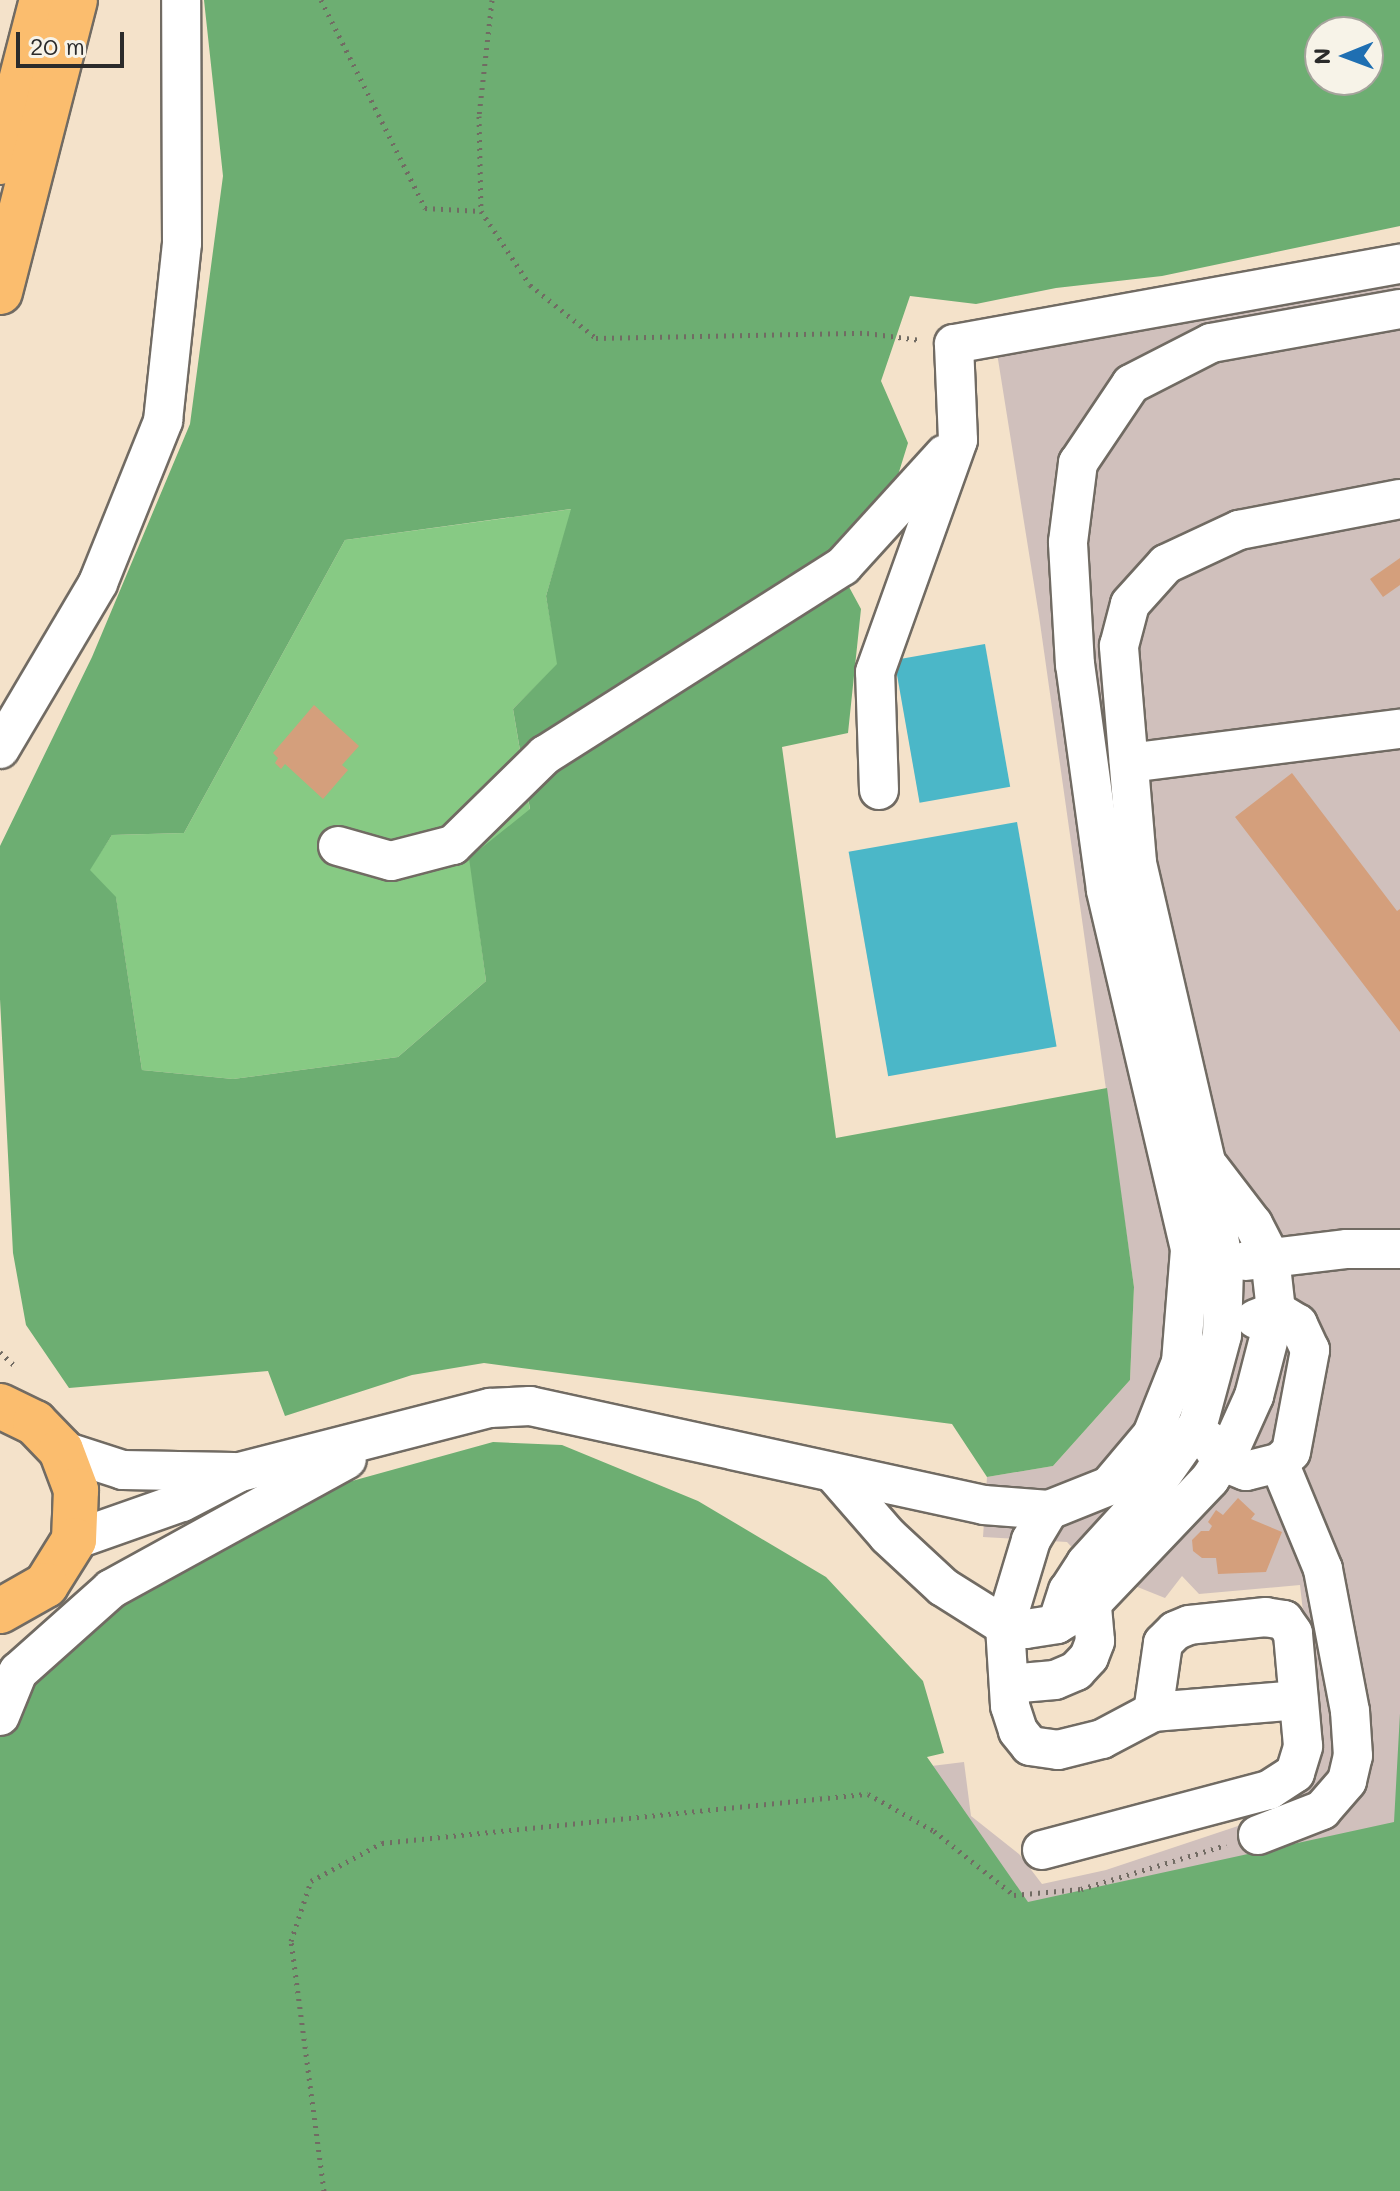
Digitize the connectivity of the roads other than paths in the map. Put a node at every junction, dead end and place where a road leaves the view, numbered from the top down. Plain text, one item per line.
1 (42, 0) edge
2 (75, 0) edge
3 (181, 0) edge
4 (0, 162) edge
5 (1400, 264) edge
6 (0, 292) edge
7 (1400, 309) edge
8 (958, 440) junction
9 (1400, 499) edge
10 (1400, 729) edge
11 (0, 749) edge
12 (1129, 763) junction
13 (879, 790) dead end
14 (338, 846) dead end
15 (1206, 1162) junction
16 (1400, 1249) edge
17 (1270, 1257) junction
18 (1224, 1266) junction
19 (1276, 1311) junction
20 (1222, 1335) junction
21 (1, 1405) edge
22 (1198, 1424) junction
23 (399, 1431) junction
24 (61, 1450) junction
25 (1221, 1461) junction
26 (1279, 1463) junction
27 (240, 1472) junction
28 (835, 1475) junction
29 (1049, 1510) junction
30 (74, 1540) junction
31 (1092, 1603) junction
32 (2, 1614) edge
33 (1057, 1624) junction
34 (1005, 1626) junction
35 (1009, 1684) junction
36 (1299, 1700) junction
37 (1153, 1712) junction
38 (0, 1716) edge
39 (1258, 1835) road end
40 (1042, 1850) dead end

1 - 4 main road
2 - 6 main road
3 - 11 street
5 - 8 street
7 - 29 street
8 - 13 street
8 - 14 street
9 - 12 street
10 - 12 street
12 - 15 street
15 - 17 street
15 - 18 street
16 - 17 street
17 - 18 street
17 - 19 street
18 - 20 street
19 - 20 street
19 - 25 street
19 - 26 street
20 - 22 street
21 - 24 main road
22 - 25 street
22 - 33 street
23 - 27 street
23 - 28 street
23 - 38 street
24 - 27 street
24 - 30 main road
25 - 26 street
25 - 31 street
26 - 39 street
27 - 30 street
28 - 29 street
28 - 34 street
29 - 34 street
30 - 32 main road
31 - 33 street
31 - 35 street
33 - 34 street
34 - 35 street
35 - 37 street
36 - 37 street
36 - 37 street
36 - 40 street

